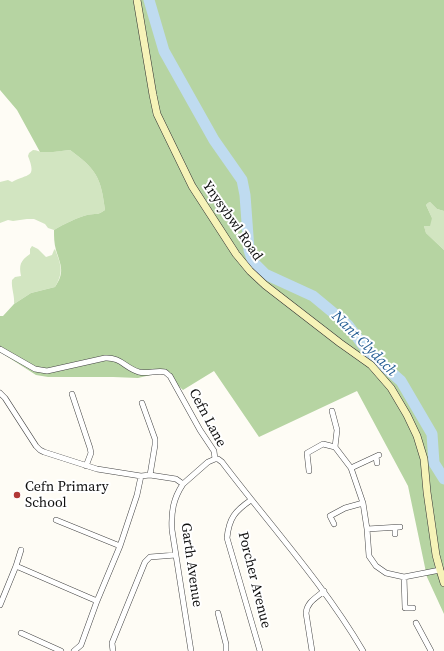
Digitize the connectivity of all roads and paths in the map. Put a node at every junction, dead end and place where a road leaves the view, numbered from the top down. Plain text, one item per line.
1 (137, 0) edge
2 (0, 349) edge
3 (0, 393) edge
4 (72, 394) dead end
5 (142, 403) dead end
6 (332, 411) dead end
7 (335, 447) junction
8 (215, 459) junction
9 (377, 463) dead end
10 (86, 466) junction
11 (351, 468) junction
12 (309, 471) dead end
13 (150, 475) junction
14 (141, 476) junction
15 (183, 484) junction
16 (251, 500) junction
17 (363, 503) junction
18 (56, 520) dead end
19 (334, 524) dead end
20 (367, 529) junction
21 (395, 534) dead end
22 (120, 546) junction
23 (21, 550) dead end
24 (176, 555) junction
25 (16, 566) junction
26 (440, 570) junction
27 (404, 577) junction
28 (444, 583) edge
29 (324, 591) junction
30 (97, 601) junction
31 (0, 605) edge
32 (414, 608) dead end
33 (218, 613) dead end
34 (416, 623) dead end
35 (21, 633) dead end
36 (61, 651) edge
37 (74, 651) edge
38 (113, 651) edge
39 (191, 651) edge
40 (226, 651) edge
41 (260, 651) edge
42 (312, 651) edge
43 (363, 651) edge
44 (431, 651) edge

1 - 26 main road, Ynysybwl Road
2 - 8 street, Cefn Lane
3 - 10 street
4 - 10 street
5 - 13 street
6 - 7 street
7 - 11 street
7 - 12 street
8 - 15 street
8 - 16 street, Cefn Lane
9 - 11 street
10 - 14 street
11 - 17 street
13 - 14 street
13 - 15 street
14 - 22 street
15 - 24 street, Garth Avenue
16 - 29 street, Cefn Lane
16 - 41 street, Porcher Avenue
17 - 19 street
17 - 20 street
18 - 22 street
20 - 21 street
20 - 27 street
22 - 30 street
23 - 25 street
24 - 38 street
24 - 39 street, Garth Avenue
25 - 30 street
25 - 31 street
26 - 27 street
26 - 28 main road, Ynysybwl Road
27 - 32 street
29 - 42 street
29 - 43 street, Cefn Lane
30 - 37 street
33 - 40 street
34 - 44 street
35 - 36 street

